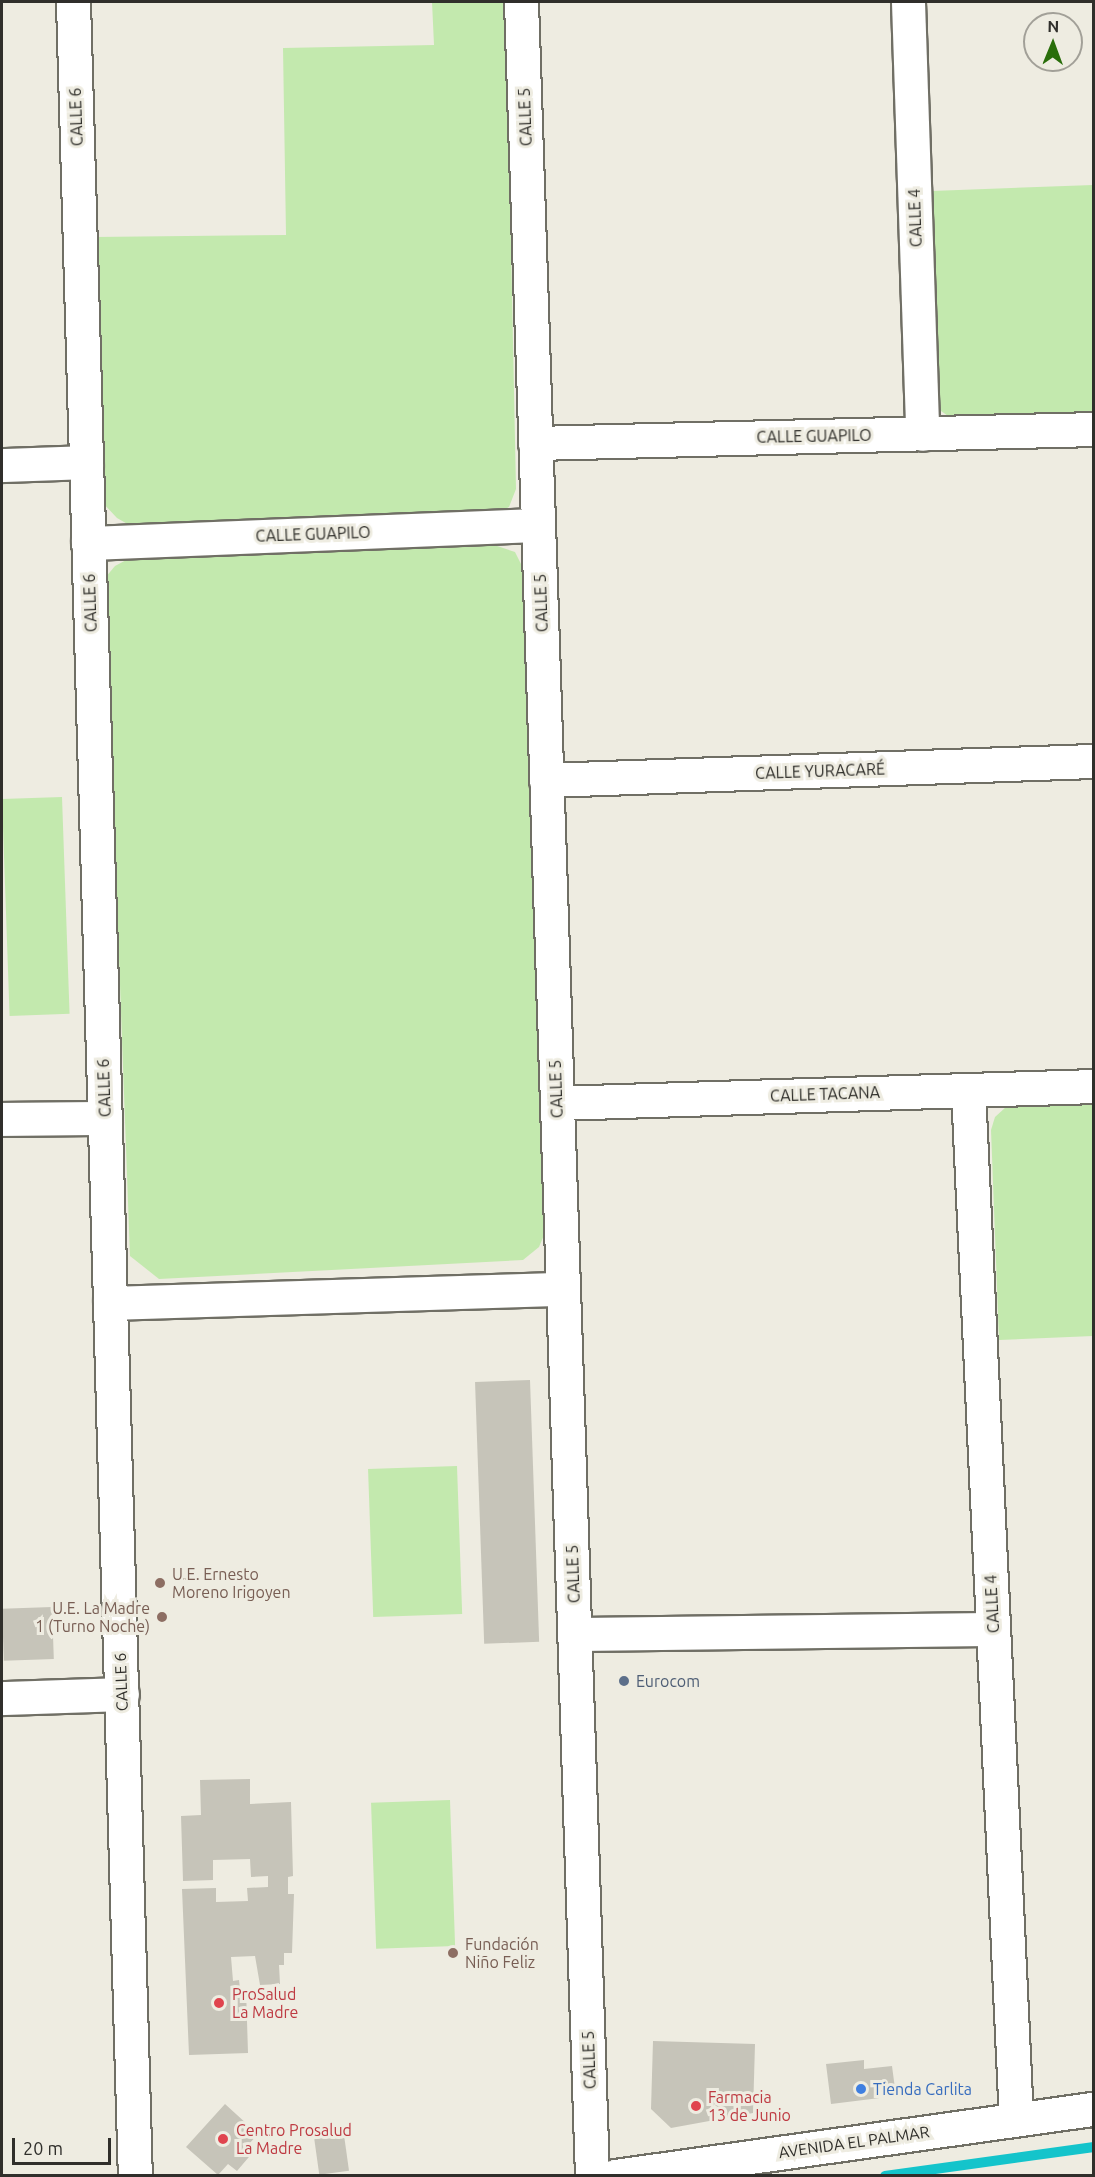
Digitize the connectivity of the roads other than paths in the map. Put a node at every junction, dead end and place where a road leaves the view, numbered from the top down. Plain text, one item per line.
1 (73, 2) edge
2 (521, 2) edge
3 (908, 2) edge
4 (1094, 429) edge
5 (922, 434) junction
6 (535, 443) junction
7 (86, 462) junction
8 (2, 465) edge
9 (538, 525) junction
10 (88, 543) junction
11 (1094, 761) edge
12 (546, 780) junction
13 (1094, 1086) edge
14 (968, 1090) junction
15 (557, 1103) junction
16 (105, 1118) junction
17 (2, 1119) edge
18 (563, 1289) junction
19 (110, 1303) junction
20 (993, 1629) junction
21 (574, 1634) junction
22 (122, 1694) junction
23 (2, 1698) edge
24 (1094, 2109) edge
25 (1016, 2119) junction
26 (135, 2175) edge
27 (592, 2175) edge
28 (615, 2175) edge

1 - 7 street, CALLE 6
2 - 6 street, CALLE 5
3 - 5 street, CALLE 4
4 - 5 street, CALLE GUAPILO
5 - 6 street, CALLE GUAPILO
6 - 9 street, CALLE 5
7 - 8 street
7 - 10 street, CALLE 6
9 - 10 street, CALLE GUAPILO
9 - 12 street, CALLE 5
10 - 16 street, CALLE 6
11 - 12 street, CALLE YURACARÉ
12 - 15 street, CALLE 5
13 - 14 street, CALLE TACANA
14 - 15 street, CALLE TACANA
14 - 20 street, CALLE 4
15 - 18 street, CALLE 5
16 - 17 street
16 - 19 street, CALLE 6
18 - 19 street
18 - 21 street, CALLE 5
19 - 22 street, CALLE 6
20 - 21 street
20 - 25 street, CALLE 4
21 - 27 street, CALLE 5
22 - 23 street
22 - 26 street, CALLE 6
24 - 25 street, AVENIDA EL PALMAR
25 - 28 street, AVENIDA EL PALMAR

